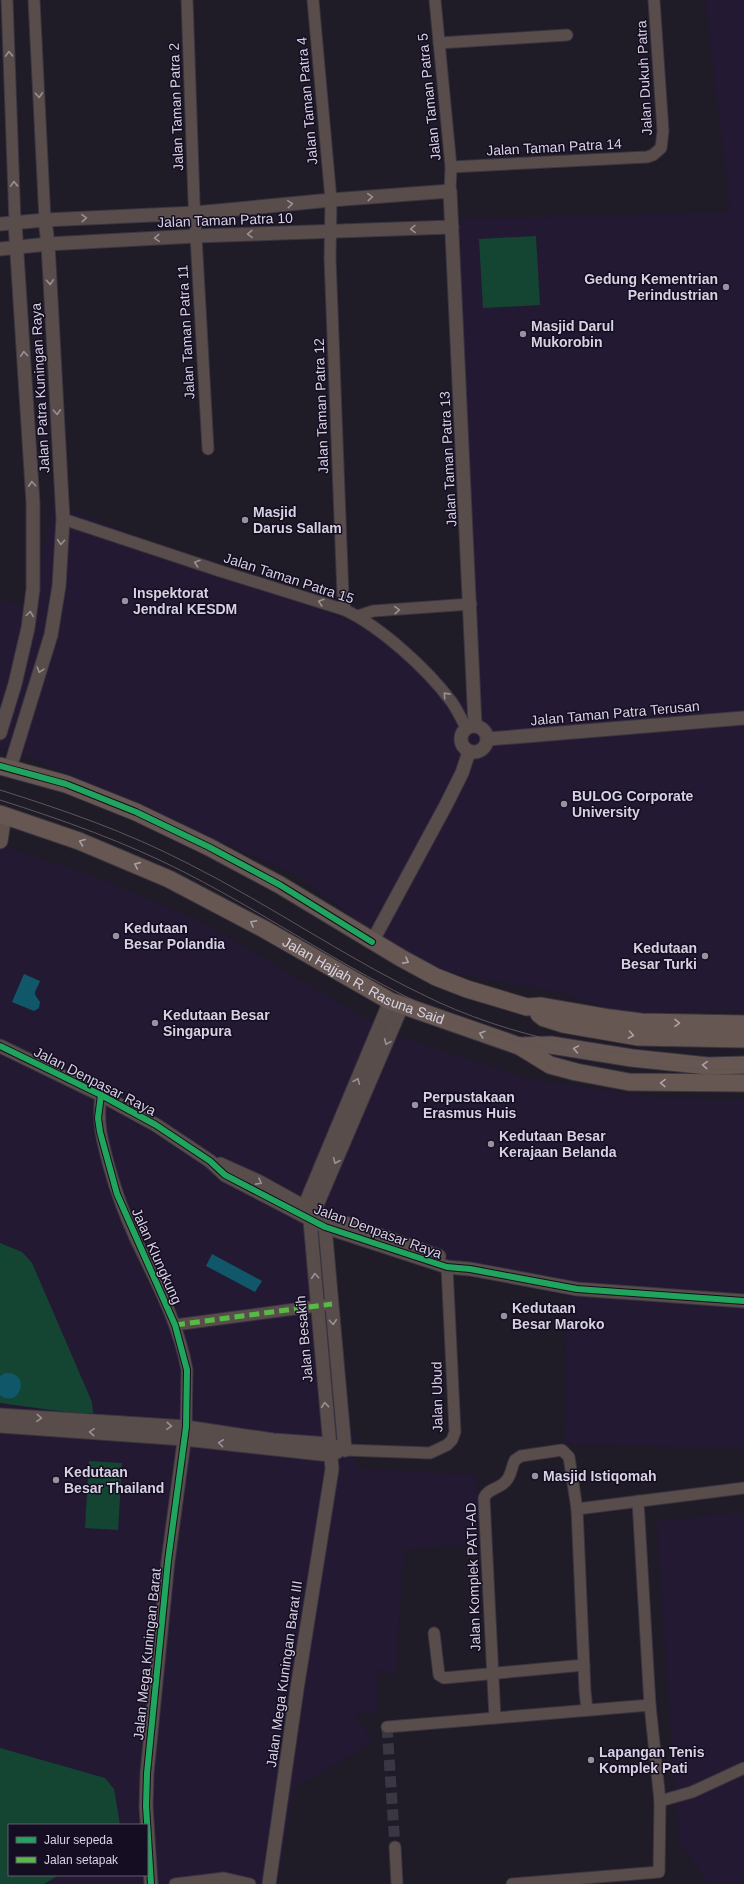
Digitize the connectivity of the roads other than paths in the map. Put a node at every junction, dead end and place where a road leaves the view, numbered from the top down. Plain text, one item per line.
1 (7, 0) edge
2 (34, 0) edge
3 (187, 0) edge
4 (313, 0) edge
5 (434, 0) edge
6 (654, 0) edge
7 (0, 18) edge
8 (8, 27) junction
9 (567, 35) dead end
10 (439, 43) junction
11 (657, 152) joint
12 (451, 167) junction
13 (450, 192) junction
14 (331, 200) junction
15 (195, 212) junction
16 (45, 220) junction
17 (15, 223) junction
18 (0, 224) edge
19 (452, 227) junction
20 (331, 232) junction
21 (196, 236) junction
22 (48, 244) junction
23 (17, 248) junction
24 (0, 249) edge
25 (208, 450) dead end
26 (63, 519) junction
27 (471, 604) junction
28 (345, 610) junction
29 (358, 616) junction
30 (744, 718) edge
31 (471, 726) junction
32 (0, 733) edge
33 (488, 739) junction
34 (469, 752) junction
35 (5, 767) edge
36 (2, 815) edge
37 (0, 841) edge
38 (372, 942) junction
39 (396, 1003) junction
40 (527, 1007) junction
41 (744, 1024) edge
42 (744, 1039) edge
43 (0, 1046) edge
44 (519, 1046) junction
45 (744, 1065) edge
46 (744, 1083) edge
47 (101, 1095) junction
48 (309, 1213) junction
49 (325, 1227) junction
50 (446, 1267) junction
51 (470, 1269) junction
52 (744, 1301) edge
53 (332, 1304) junction
54 (317, 1306) junction
55 (175, 1325) junction
56 (0, 1415) edge
57 (0, 1426) edge
58 (185, 1433) junction
59 (329, 1449) junction
60 (345, 1450) junction
61 (332, 1469) junction
62 (744, 1488) edge
63 (638, 1501) junction
64 (577, 1509) junction
65 (434, 1633) dead end
66 (584, 1665) junction
67 (492, 1674) junction
68 (650, 1705) junction
69 (587, 1710) junction
70 (495, 1718) junction
71 (387, 1727) dead end
72 (744, 1768) edge
73 (660, 1801) junction
74 (147, 1824) edge
75 (148, 1837) edge
76 (395, 1847) tunnel mouth
77 (633, 1879) edge
78 (151, 1884) edge
79 (175, 1884) edge
80 (250, 1884) edge
81 (269, 1884) edge
82 (397, 1884) edge
83 (512, 1884) edge

1 - 8 street, Jalan Patra Kuningan Raya
2 -> 16 street, Jalan Patra Kuningan Raya
3 - 15 street, Jalan Taman Patra 2
4 - 14 street, Jalan Taman Patra 4
5 - 10 street, Jalan Taman Patra 5
6 - 11 street, Jalan Dukuh Patra
7 - 8 street
17 -> 8 street, Jalan Patra Kuningan Raya
9 - 10 street
10 - 12 street, Jalan Taman Patra 5
11 - 12 street, Jalan Taman Patra 14
12 - 13 street, Jalan Taman Patra 5
14 -> 13 street, Jalan Taman Patra 10
13 - 19 street, Jalan Taman Patra 13
15 -> 14 street, Jalan Taman Patra 10
14 - 20 street, Jalan Taman Patra 12
16 -> 15 street, Jalan Taman Patra 10
15 - 21 street, Jalan Taman Patra 11
16 - 17 street, Jalan Taman Patra 10
16 - 22 street, Jalan Patra Kuningan Raya
17 - 18 street, Jalan Taman Patra 10
17 - 23 street, Jalan Patra Kuningan Raya
19 -> 20 street, Jalan Taman Patra 10
19 - 27 street, Jalan Taman Patra 13
20 -> 21 street, Jalan Taman Patra 10
20 - 28 street, Jalan Taman Patra 12
21 -> 22 street, Jalan Taman Patra 10
21 - 25 street, Jalan Taman Patra 11
22 - 23 street, Jalan Taman Patra 10
22 -> 26 street, Jalan Patra Kuningan Raya
23 - 24 street, Jalan Taman Patra 10
32 -> 23 street, Jalan Patra Kuningan Raya
28 -> 26 street, Jalan Taman Patra 15
26 -> 35 street, Jalan Patra Kuningan Raya
29 -> 27 street
27 - 31 street, Jalan Taman Patra 13
28 - 29 street, Jalan Taman Patra 15
31 -> 29 street, Jalan Taman Patra 15
30 - 33 street, Jalan Taman Patra Terusan
31 - 33 street
31 - 34 street
33 - 34 street
34 - 38 street
35 - 38 main road
36 - 37 main road
39 -> 36 main road, Jalan Hajjah R. Rasuna Said
38 -> 40 main road
44 -> 39 main road, Jalan Hajjah R. Rasuna Said
39 - 48 street, Jalan Besakih
40 -> 41 main road
40 -> 42 main road
43 - 47 street, Jalan Denpasar Raya
45 -> 44 main road
46 -> 44 main road, Jalan Hajjah R. Rasuna Said
47 - 48 street, Jalan Denpasar Raya
47 - 55 street, Jalan Klungkung
48 - 49 street, Jalan Denpasar Raya
48 - 51 street, Jalan Denpasar Raya
54 -> 48 street, Jalan Besakih
49 - 50 street, Jalan Denpasar Raya
49 - 53 street
50 - 51 street, Jalan Denpasar Raya
50 - 60 street, Jalan Ubud
51 - 52 street, Jalan Denpasar Raya
53 - 54 street
53 -> 60 street
54 - 55 street
59 -> 54 street, Jalan Besakih
55 - 58 street, Jalan Klungkung
56 -> 58 street
58 -> 57 street
58 - 59 street
58 - 74 street, Jalan Mega Kuningan Barat
59 - 60 street
59 - 61 street, Jalan Mega Kuningan Barat III
60 - 61 street, Jalan Mega Kuningan Barat III
61 - 81 street, Jalan Mega Kuningan Barat III
62 - 63 street
63 - 64 street
63 - 68 street
64 - 66 street, Jalan Komplek PATI-AD
64 - 67 street, Jalan Komplek PATI-AD
65 - 67 street
66 - 67 street
66 - 69 street, Jalan Komplek PATI-AD
67 - 70 street, Jalan Komplek PATI-AD
68 - 69 street
68 - 73 street
69 - 70 street
70 - 71 street
72 - 73 street
73 - 77 street
75 - 78 street, Jalan Mega Kuningan Barat
76 - 82 street
77 - 83 street
79 - 80 street

